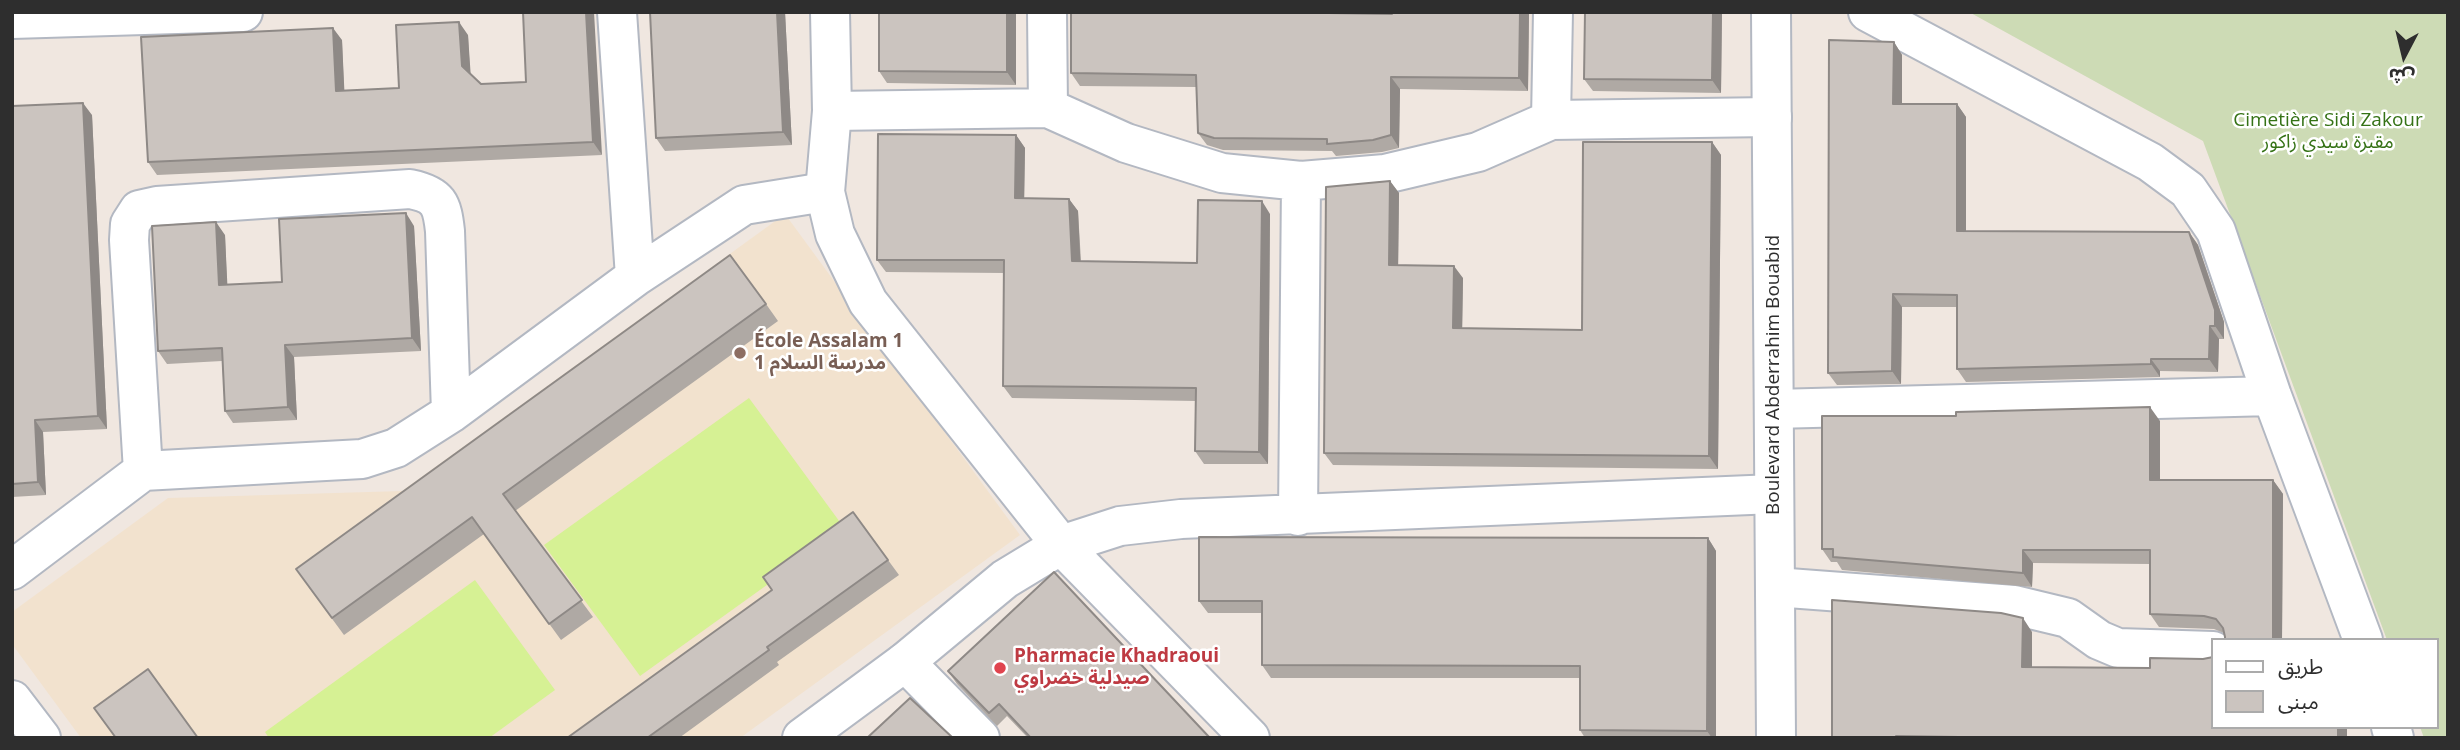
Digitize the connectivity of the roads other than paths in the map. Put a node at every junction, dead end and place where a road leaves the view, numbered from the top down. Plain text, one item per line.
1 (243, 12) edge
2 (617, 12) edge
3 (830, 12) edge
4 (1047, 12) edge
5 (1553, 12) edge
6 (1771, 12) edge
7 (1868, 12) edge
8 (12, 19) edge
9 (1048, 108) junction
10 (832, 110) junction
11 (1772, 117) junction
12 (1551, 120) junction
13 (1301, 181) junction
14 (825, 192) junction
15 (635, 277) junction
16 (2272, 396) junction
17 (1773, 409) junction
18 (452, 413) junction
19 (143, 471) junction
20 (1774, 494) junction
21 (1298, 516) junction
22 (1060, 545) junction
23 (12, 570) edge
24 (1775, 587) junction
25 (2361, 638) edge
26 (2212, 651) edge
27 (905, 662) junction
28 (12, 700) edge
29 (41, 738) edge
30 (802, 738) edge
31 (980, 738) edge
32 (1250, 738) edge
33 (1776, 738) edge

1 - 8 street
2 - 15 street
3 - 10 street
4 - 9 street
5 - 12 street
6 - 11 street, Boulevard Abderrahim Bouabid
7 - 16 street
9 - 10 street
9 - 13 street
10 - 14 street
11 - 12 street
11 - 17 street, Boulevard Abderrahim Bouabid
12 - 13 street
13 - 21 street
14 - 15 street
14 - 22 street
15 - 18 street
16 - 17 street
16 - 25 street
17 - 20 street, Boulevard Abderrahim Bouabid
18 - 19 street
18 - 19 street
19 - 23 street
20 - 21 street
20 - 24 street, Boulevard Abderrahim Bouabid
21 - 22 street
22 - 27 street
22 - 32 street
24 - 26 street
24 - 33 street, Boulevard Abderrahim Bouabid
27 - 30 street
27 - 31 street
28 - 29 street

